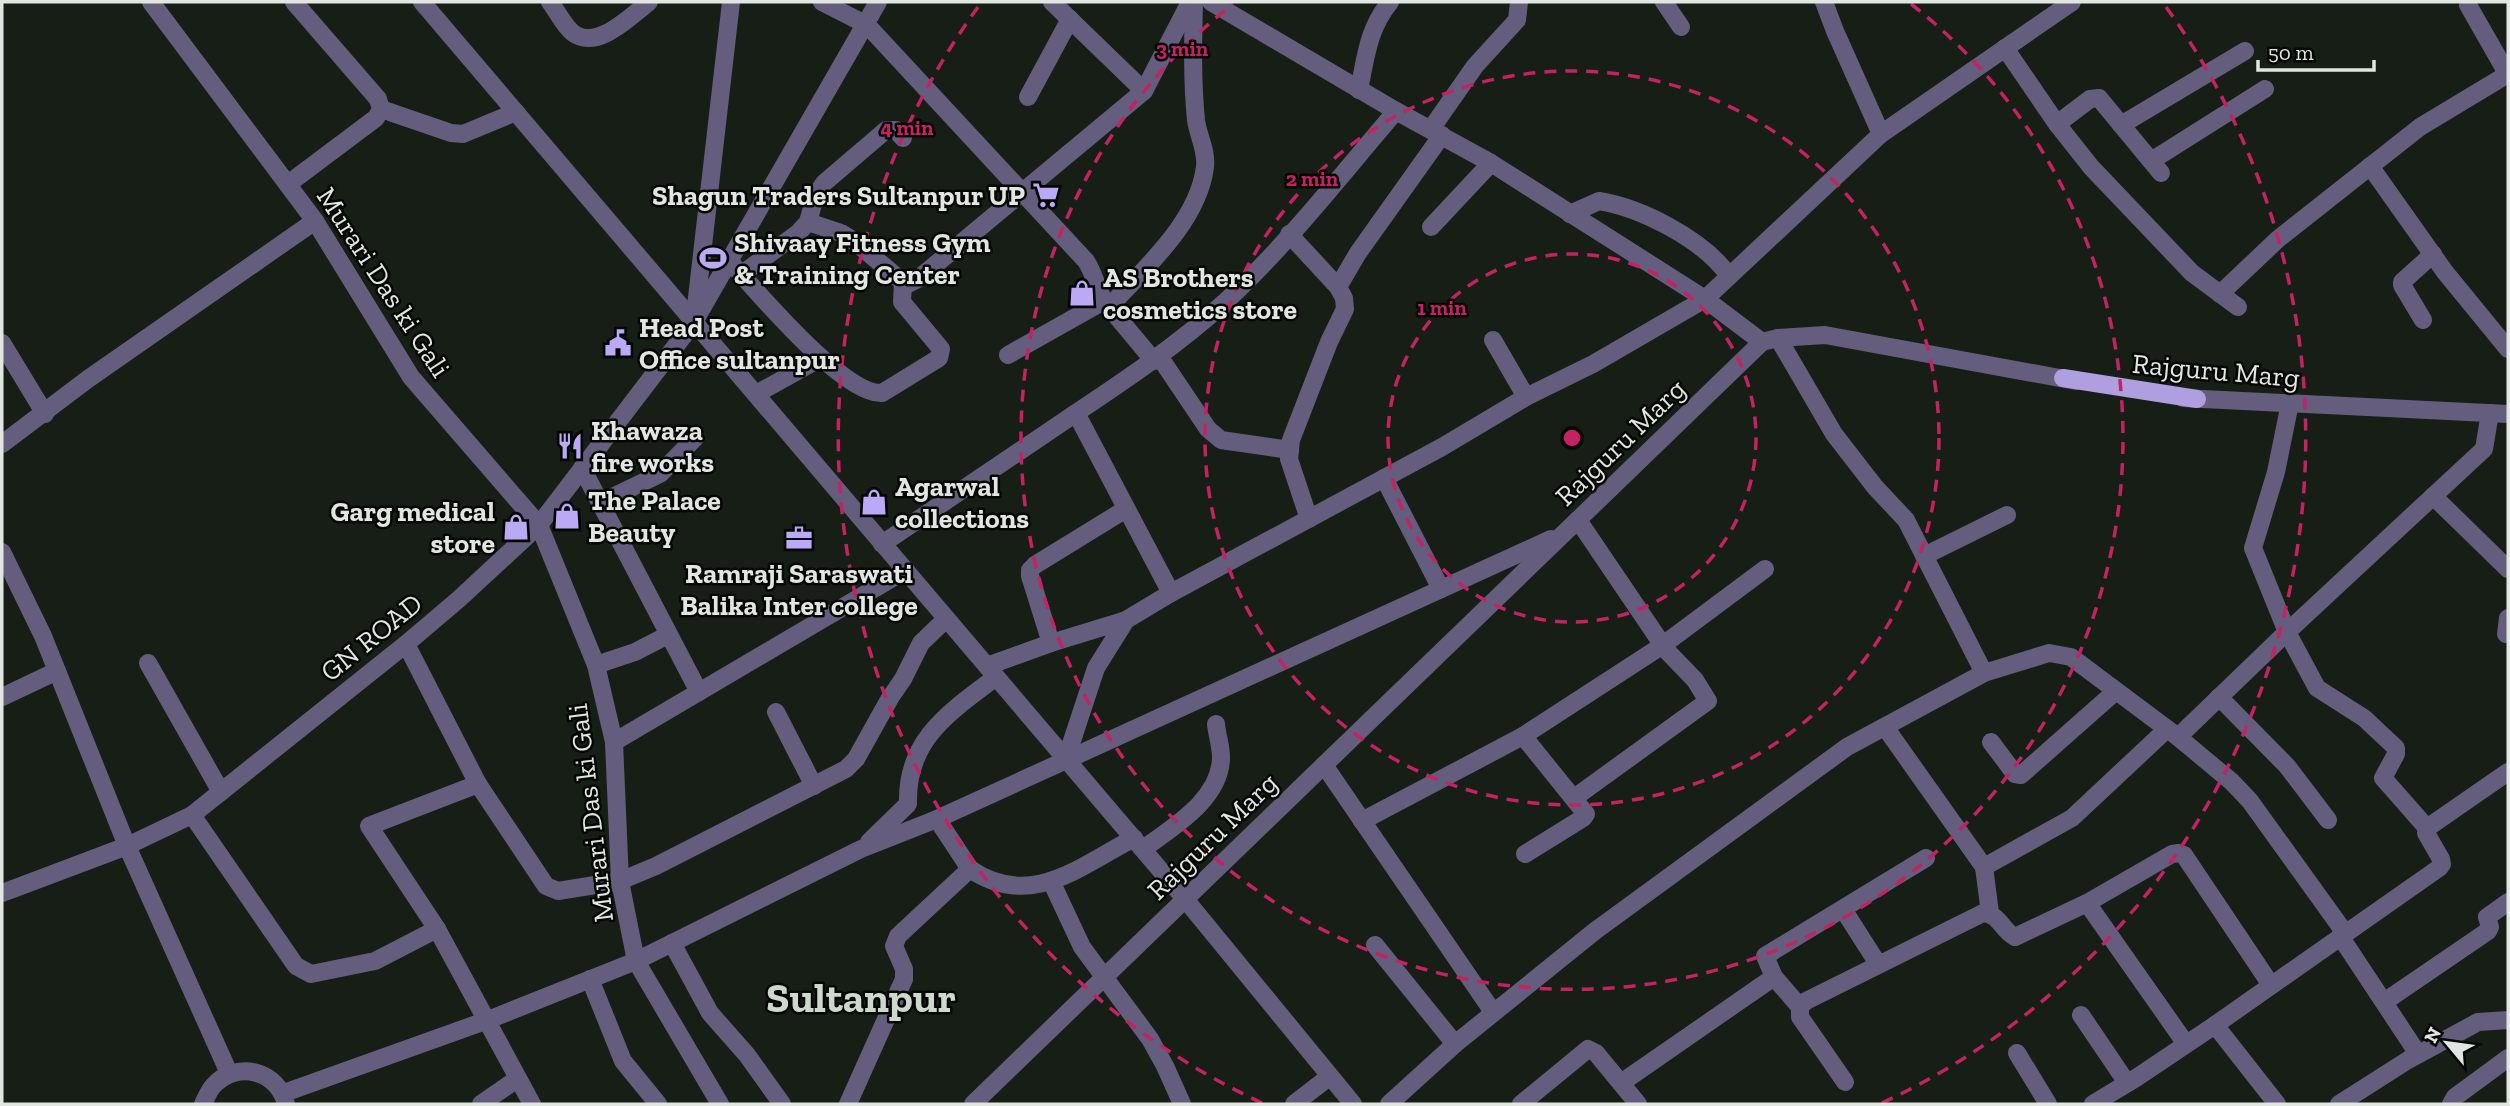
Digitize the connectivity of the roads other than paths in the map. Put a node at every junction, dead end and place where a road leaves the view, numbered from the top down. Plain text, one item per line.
1 (151, 2) edge
2 (294, 2) edge
3 (422, 2) edge
4 (550, 2) edge
5 (649, 2) edge
6 (731, 2) edge
7 (822, 2) edge
8 (878, 2) edge
9 (1052, 2) edge
10 (1192, 2) edge
11 (1211, 2) edge
12 (1390, 2) edge
13 (1519, 2) edge
14 (1664, 2) edge
15 (1824, 2) edge
16 (2067, 4) edge
17 (2468, 5) dead end
18 (1236, 8) edge
19 (1070, 19) junction
20 (867, 25) junction
21 (1681, 27) dead end
22 (2005, 48) junction
23 (2245, 51) dead end
24 (2508, 74) edge
25 (2265, 89) dead end
26 (1359, 90) junction
27 (1144, 91) junction
28 (1028, 97) dead end
29 (381, 109) junction
30 (1396, 111) junction
31 (516, 112) junction
32 (2057, 124) junction
33 (2121, 125) junction
34 (1436, 132) junction
35 (1881, 134) junction
36 (903, 138) dead end
37 (1491, 163) junction
38 (2370, 166) junction
39 (288, 184) junction
40 (1022, 193) junction
41 (1570, 214) junction
42 (316, 221) junction
43 (808, 222) junction
44 (1431, 228) dead end
45 (1289, 234) junction
46 (2432, 254) junction
47 (736, 267) junction
48 (1729, 276) junction
49 (903, 282) junction
50 (1338, 287) junction
51 (2220, 294) junction
52 (1705, 299) junction
53 (1106, 304) junction
54 (2238, 307) dead end
55 (2423, 320) dead end
56 (695, 322) junction
57 (1493, 340) dead end
58 (1770, 340) junction
59 (2, 342) edge
60 (2508, 349) edge
61 (1008, 355) dead end
62 (821, 358) junction
63 (1156, 359) junction
64 (2063, 378) joint
65 (756, 394) junction
66 (1526, 397) junction
67 (2197, 398) joint
68 (2290, 403) junction
69 (1076, 413) junction
70 (45, 414) junction
71 (2499, 414) edge
72 (695, 438) dead end
73 (2, 444) edge
74 (1290, 450) junction
75 (582, 468) junction
76 (1384, 478) junction
77 (2433, 496) junction
78 (600, 503) junction
79 (1126, 509) junction
80 (2007, 515) dead end
81 (1309, 519) junction
82 (1578, 520) junction
83 (539, 525) junction
84 (1564, 533) junction
85 (882, 544) junction
86 (2, 552) edge
87 (1924, 556) junction
88 (1765, 569) dead end
89 (2508, 569) edge
90 (906, 570) junction
91 (1441, 589) junction
92 (1171, 593) junction
93 (946, 619) junction
94 (1126, 620) junction
95 (2287, 632) junction
96 (668, 635) junction
97 (1051, 643) junction
98 (406, 644) junction
99 (1663, 645) junction
100 (148, 663) dead end
101 (596, 665) junction
102 (57, 671) junction
103 (992, 671) junction
104 (1984, 673) junction
105 (2116, 691) junction
106 (699, 692) junction
107 (2, 697) edge
108 (2219, 697) junction
109 (776, 712) dead end
110 (1216, 724) dead end
111 (1885, 727) junction
112 (2173, 733) junction
113 (1523, 736) junction
114 (614, 742) junction
115 (1991, 742) dead end
116 (1066, 759) junction
117 (1324, 765) junction
118 (2508, 772) edge
119 (478, 784) junction
120 (814, 786) junction
121 (221, 792) junction
122 (1574, 798) junction
123 (192, 815) junction
124 (937, 819) junction
125 (2328, 820) dead end
126 (1363, 821) junction
127 (2427, 828) junction
128 (1138, 844) junction
129 (127, 846) junction
130 (861, 849) junction
131 (1525, 854) dead end
132 (1926, 859) dead end
133 (1984, 867) junction
134 (970, 869) junction
135 (620, 881) junction
136 (1051, 881) junction
137 (2, 893) edge
138 (1185, 899) junction
139 (2508, 902) edge
140 (2087, 903) junction
141 (1843, 909) junction
142 (1990, 913) junction
143 (437, 929) junction
144 (2342, 935) junction
145 (672, 943) junction
146 (1375, 945) dead end
147 (636, 961) junction
148 (1878, 964) junction
149 (1104, 977) junction
150 (1774, 977) junction
151 (590, 979) junction
152 (2270, 985) junction
153 (2384, 1002) junction
154 (1800, 1007) junction
155 (1493, 1012) junction
156 (2081, 1014) dead end
157 (488, 1020) junction
158 (2508, 1020) edge
159 (2215, 1025) junction
160 (1455, 1044) junction
161 (2186, 1044) junction
162 (2017, 1053) dead end
163 (2418, 1054) junction
164 (2508, 1058) edge
165 (229, 1073) junction
166 (1329, 1077) junction
167 (517, 1079) junction
168 (1845, 1082) dead end
169 (1621, 1083) junction
170 (2127, 1083) junction
171 (285, 1099) edge
172 (203, 1104) edge
173 (481, 1104) edge
174 (532, 1104) edge
175 (658, 1104) edge
176 (720, 1104) edge
177 (782, 1104) edge
178 (848, 1104) edge
179 (973, 1104) edge
180 (1182, 1104) edge
181 (1294, 1104) edge
182 (1353, 1104) edge
183 (1389, 1104) edge
184 (1521, 1104) edge
185 (1638, 1104) edge
186 (2048, 1104) edge
187 (2093, 1104) edge
188 (2277, 1104) edge
189 (2339, 1104) edge
190 (2451, 1104) edge

1 - 39 street, Murari Das ki Gali
2 - 29 street
3 - 31 street
4 - 5 street
6 - 56 street
7 - 20 street
8 - 20 street, GN ROAD
9 - 19 street
10 - 27 street
10 - 53 street
11 - 18 street
12 - 26 street
13 - 34 street
14 - 21 street
15 - 35 street
16 - 22 street
17 - 24 street
18 - 26 street
19 - 27 street
19 - 28 street
20 - 40 street
20 - 47 street, GN ROAD
22 - 32 street
22 - 35 street
23 - 33 street
24 - 38 street
25 - 33 street
26 - 30 street
27 - 40 street
29 - 31 street
29 - 39 street
30 - 34 street
30 - 45 street
31 - 56 street
32 - 33 street
32 - 51 street
34 - 37 street
34 - 50 street
35 - 48 street
36 - 43 street
37 - 41 street
37 - 44 street
38 - 46 street
38 - 51 street
39 - 42 street, Murari Das ki Gali
40 - 49 street
40 - 53 street
41 - 48 street
41 - 52 street
42 - 70 street
42 - 83 street, Murari Das ki Gali
43 - 47 street
43 - 49 street
45 - 50 street
45 - 63 street
46 - 55 street
46 - 60 street
47 - 56 street, GN ROAD
47 - 62 street
48 - 52 street
49 - 62 street
50 - 74 street
51 - 54 street
52 - 58 street
52 - 66 street
53 - 61 street
53 - 63 street
56 - 65 street
56 - 75 street, GN ROAD
57 - 66 street
58 - 64 street
58 - 82 street, Rajguru Marg
58 - 87 street
59 - 70 street
62 - 65 street
63 - 69 street
63 - 74 street
64 - 67 main road
65 - 85 street
66 - 76 street
67 - 68 street, Rajguru Marg
68 - 71 street, Rajguru Marg
68 - 95 street
69 - 79 street
69 - 85 street
70 - 73 street
71 - 77 street
72 - 78 street
74 - 81 street
75 - 78 street
75 - 83 street, GN ROAD
76 - 81 street
76 - 91 street
77 - 89 street
77 - 95 street
78 - 96 street
79 - 92 street
79 - 97 street
80 - 87 street
81 - 92 street
82 - 84 street, Rajguru Marg
82 - 99 street
83 - 98 street, GN ROAD
83 - 101 street, Murari Das ki Gali
84 - 91 street
84 - 117 street, Rajguru Marg
85 - 90 street
86 - 102 street
87 - 104 street
88 - 99 street
90 - 93 street
90 - 106 street
91 - 116 street
92 - 94 street
93 - 103 street
93 - 120 street
94 - 97 street
94 - 116 street
95 - 108 street
95 - 127 street
96 - 101 street
96 - 106 street
97 - 103 street
98 - 119 street
98 - 121 street, GN ROAD
99 - 113 street
99 - 122 street
100 - 121 street
101 - 114 street, Murari Das ki Gali
102 - 107 street
102 - 129 street
103 - 116 street
103 - 130 street
104 - 105 street
104 - 111 street
105 - 112 street
105 - 115 street
106 - 114 street
108 - 112 street
108 - 125 street
109 - 120 street
110 - 128 street
111 - 133 street
111 - 155 street
112 - 133 street
112 - 144 street
113 - 122 street
113 - 126 street
114 - 135 street, Murari Das ki Gali
116 - 124 street
116 - 128 street
117 - 126 street
117 - 138 street, Rajguru Marg
118 - 127 street
119 - 135 street
119 - 143 street
120 - 135 street
121 - 123 street, GN ROAD
122 - 131 street
123 - 129 street, GN ROAD
123 - 143 street
124 - 130 street
124 - 134 street
126 - 155 street
127 - 144 street
128 - 136 street
128 - 138 street
129 - 137 street, GN ROAD
129 - 165 street
130 - 145 street
132 - 141 street
133 - 142 street
134 - 136 street
134 - 178 street
135 - 147 street, Murari Das ki Gali
136 - 149 street
138 - 149 street, Rajguru Marg
138 - 166 street
139 - 153 street
140 - 142 street
140 - 152 street
140 - 161 street
141 - 148 street
141 - 150 street
142 - 148 street
143 - 157 street
144 - 152 street
144 - 153 street
145 - 147 street
145 - 177 street
146 - 160 street
147 - 151 street
147 - 176 street, Murari Das ki Gali
148 - 154 street
149 - 179 street, Rajguru Marg
149 - 180 street
150 - 154 street
150 - 169 street
151 - 157 street
151 - 175 street
152 - 159 street
153 - 163 street
154 - 168 street
155 - 160 street
156 - 170 street
157 - 167 street
157 - 171 street
158 - 163 street
159 - 161 street
159 - 188 street
160 - 183 street
161 - 170 street
162 - 186 street
163 - 189 street
164 - 190 street
165 - 171 street
165 - 172 street
166 - 181 street
166 - 182 street
167 - 173 street
167 - 174 street
169 - 184 street
169 - 185 street
170 - 187 street

